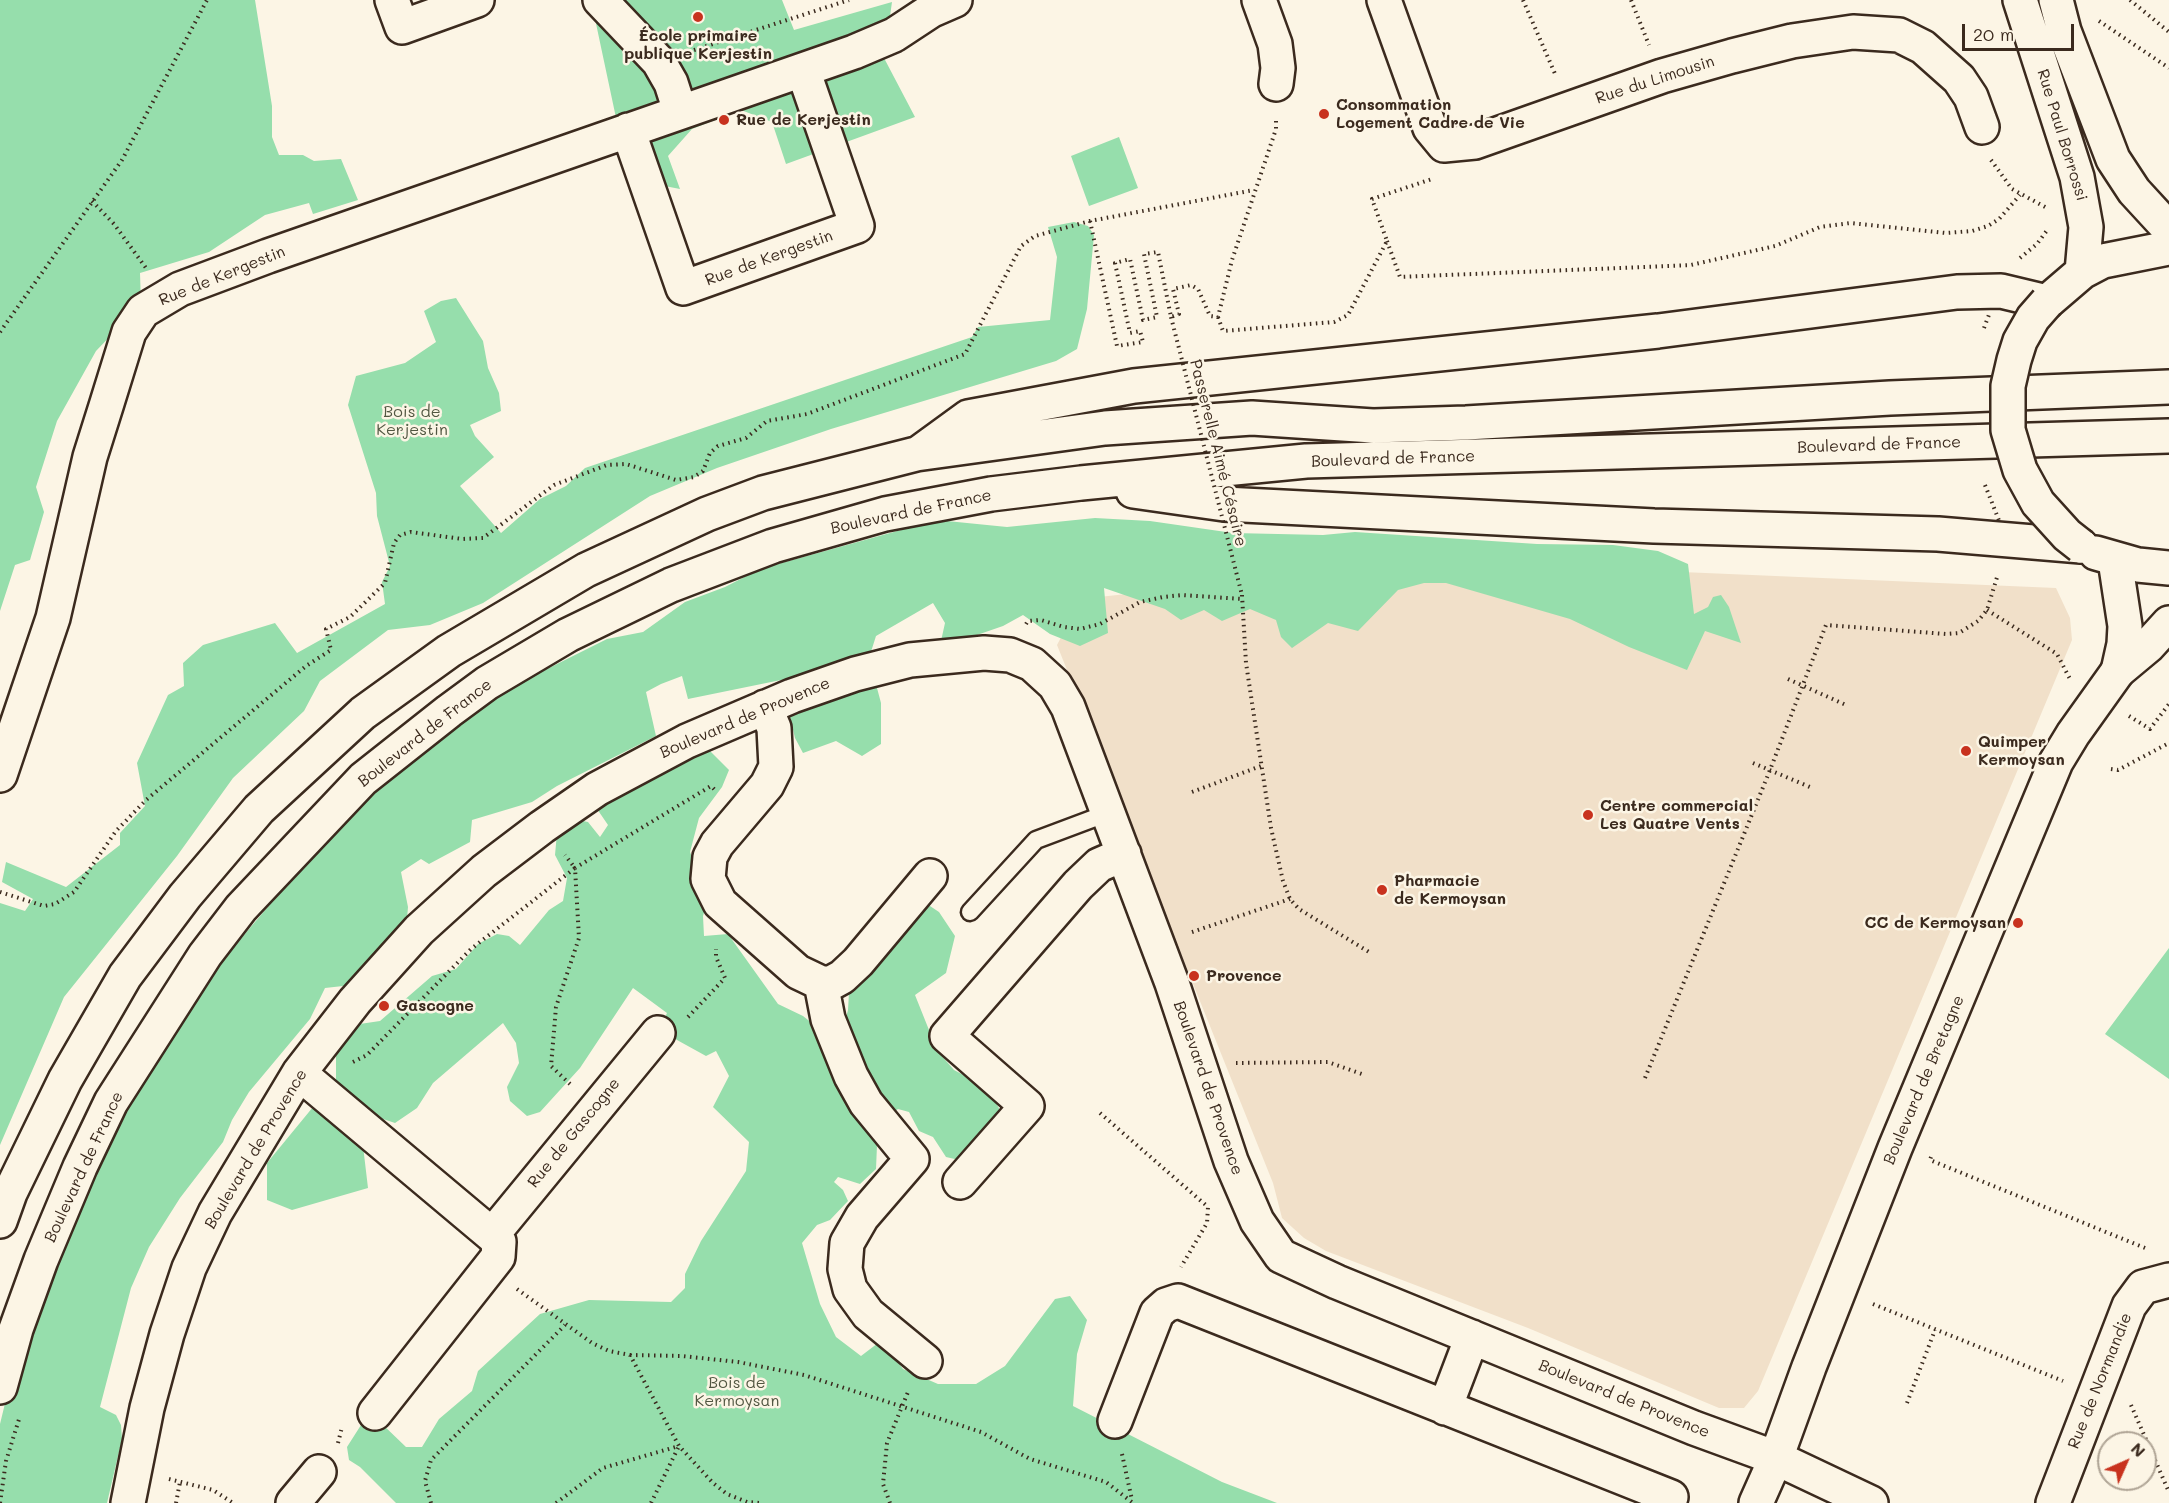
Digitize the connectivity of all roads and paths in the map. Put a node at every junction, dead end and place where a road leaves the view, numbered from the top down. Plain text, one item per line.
1 (207, 0) edge
2 (392, 0) edge
3 (477, 0) edge
4 (600, 0) edge
5 (849, 0) edge
6 (954, 0) edge
7 (1259, 0) edge
8 (1384, 0) edge
9 (1523, 0) edge
10 (1631, 0) edge
11 (2020, 0) edge
12 (2130, 0) edge
13 (2059, 11) edge
14 (2169, 32) edge
15 (659, 62) junction
16 (2169, 68) edge
17 (803, 70) junction
18 (1662, 76) junction
19 (1276, 84) joint
20 (1570, 108) junction
21 (680, 111) junction
22 (1982, 127) dead end
23 (628, 130) junction
24 (1440, 176) dead end
25 (1254, 190) junction
26 (2020, 195) dead end
27 (92, 201) junction
28 (1090, 221) junction
29 (2169, 229) edge
30 (1387, 241) junction
31 (2169, 248) edge
32 (2082, 273) junction
33 (165, 298) junction
34 (2047, 302) junction
35 (1171, 317) junction
36 (1218, 317) junction
37 (0, 332) edge
38 (2169, 387) edge
39 (2169, 436) edge
40 (916, 454) junction
41 (1081, 483) junction
42 (2000, 531) junction
43 (2081, 546) junction
44 (2115, 560) junction
45 (2169, 568) edge
46 (1242, 597) junction
47 (1987, 610) junction
48 (2169, 623) edge
49 (1010, 655) junction
50 (2118, 671) junction
51 (1788, 679) dead end
52 (2070, 679) dead end
53 (1803, 685) junction
54 (2169, 704) edge
55 (1846, 705) dead end
56 (765, 707) junction
57 (2124, 713) dead end
58 (2169, 743) edge
59 (1752, 763) dead end
60 (1262, 766) junction
61 (2111, 769) dead end
62 (1770, 770) junction
63 (0, 775) edge
64 (1810, 787) dead end
65 (1192, 792) dead end
66 (1108, 813) junction
67 (740, 816) junction
68 (542, 826) junction
69 (1124, 854) junction
70 (575, 868) junction
71 (930, 876) dead end
72 (0, 892) edge
73 (1290, 899) junction
74 (720, 903) junction
75 (970, 912) dead end
76 (1158, 943) junction
77 (1369, 952) dead end
78 (821, 983) junction
79 (658, 1033) joint
80 (1202, 1071) junction
81 (299, 1073) junction
82 (1365, 1075) dead end
83 (1645, 1078) dead end
84 (596, 1106) junction
85 (1100, 1113) dead end
86 (1901, 1133) junction
87 (960, 1182) dead end
88 (0, 1221) edge
89 (492, 1235) junction
90 (490, 1269) junction
91 (2162, 1281) edge
92 (1839, 1290) junction
93 (1179, 1301) junction
94 (566, 1325) junction
95 (1935, 1330) junction
96 (1472, 1337) junction
97 (630, 1355) junction
98 (925, 1361) joint
99 (2097, 1383) junction
100 (0, 1387) edge
101 (1907, 1403) dead end
102 (902, 1406) junction
103 (1445, 1408) junction
104 (375, 1413) dead end
105 (1115, 1421) joint
106 (679, 1446) junction
107 (1776, 1458) junction
108 (319, 1472) dead end
109 (2169, 1492) edge
110 (1671, 1497) dead end
111 (1133, 1502) edge
112 (128, 1503) edge
113 (176, 1503) edge
114 (233, 1503) edge
115 (292, 1503) edge
116 (431, 1503) edge
117 (556, 1503) edge
118 (651, 1503) edge
119 (760, 1503) edge
120 (890, 1503) edge
121 (1756, 1503) edge
122 (1871, 1503) edge
123 (2053, 1503) edge

1 - 27 path
2 - 3 street
4 - 15 street
5 - 15 path
6 - 17 street, Rue de Kergestin
7 - 19 street
8 - 20 street, Rue du Limousin
9 - 20 path
10 - 18 path
11 - 32 street, Rue Paul Borrossi
12 - 14 path
13 - 16 path
13 - 29 street, Rue Paul Borrossi
15 - 21 street
17 - 21 street, Rue de Kergestin
17 - 23 street, Rue de Kergestin
18 - 20 street, Rue du Limousin
18 - 22 street, Rue du Limousin
19 - 25 path
21 - 23 street, Rue de Kergestin
23 - 33 street, Rue de Kergestin
24 - 30 path
25 - 28 path
25 - 36 path
26 - 30 path
27 - 33 path
27 - 37 path
28 - 35 path, Passerelle Aimé Césaire
28 - 72 path
30 - 36 path
31 - 32 street
32 - 34 street
33 - 63 street, Rue de Kergestin
34 - 40 street
34 - 43 street, bridge
35 - 36 path
35 - 46 path, Passerelle Aimé Césaire, bridge
38 - 40 street, Boulevard de France
39 - 41 street, Boulevard de France
40 - 88 street, Boulevard de France
41 - 42 street
41 - 100 street, Boulevard de France
42 - 43 street
42 - 47 path
43 - 44 street
44 - 45 street
44 - 50 street, Boulevard de Bretagne
46 - 49 path
46 - 60 path, Passerelle Aimé Césaire
47 - 52 path
47 - 53 path
48 - 50 street, Boulevard de Bretagne
49 - 56 street, Boulevard de Provence
49 - 66 street, Boulevard de Provence
50 - 86 street, Boulevard de Bretagne
51 - 53 path
53 - 55 path
53 - 62 path
54 - 57 path
56 - 67 street
56 - 68 street, Boulevard de Provence
58 - 61 path
59 - 62 path
60 - 65 path
60 - 73 path, Passerelle Aimé Césaire
62 - 64 path
62 - 83 path
66 - 69 street, Boulevard de Provence
66 - 75 lane
67 - 70 path
67 - 74 street
68 - 70 path
68 - 81 street, Boulevard de Provence
69 - 76 street, Boulevard de Provence
69 - 87 street
70 - 81 path
70 - 84 path
71 - 78 street
73 - 76 path
73 - 77 path
74 - 78 street
74 - 79 path
76 - 80 street, Boulevard de Provence
78 - 98 street
79 - 84 street, Rue de Gascogne
80 - 82 path
80 - 96 street, Boulevard de Provence
81 - 89 street
81 - 112 street, Boulevard de Provence
84 - 89 street, Rue de Gascogne
85 - 93 path
86 - 91 path
86 - 92 street, Boulevard de Bretagne
89 - 90 street
90 - 94 path
90 - 104 street
91 - 99 street, Rue de Normandie
92 - 95 path
92 - 107 street, Boulevard de Bretagne
93 - 103 street
93 - 105 street
94 - 97 path
94 - 116 path
95 - 99 path
95 - 101 path
96 - 103 street
96 - 107 street, Boulevard de Provence
97 - 102 path
97 - 106 path
98 - 102 path
99 - 109 path
99 - 123 street, Rue de Normandie
102 - 111 path
102 - 120 path
103 - 110 street
105 - 111 path
106 - 117 path
106 - 118 path
106 - 119 path
107 - 121 street, Boulevard de Bretagne
107 - 122 street, Boulevard de Provence
108 - 115 street
113 - 114 path

